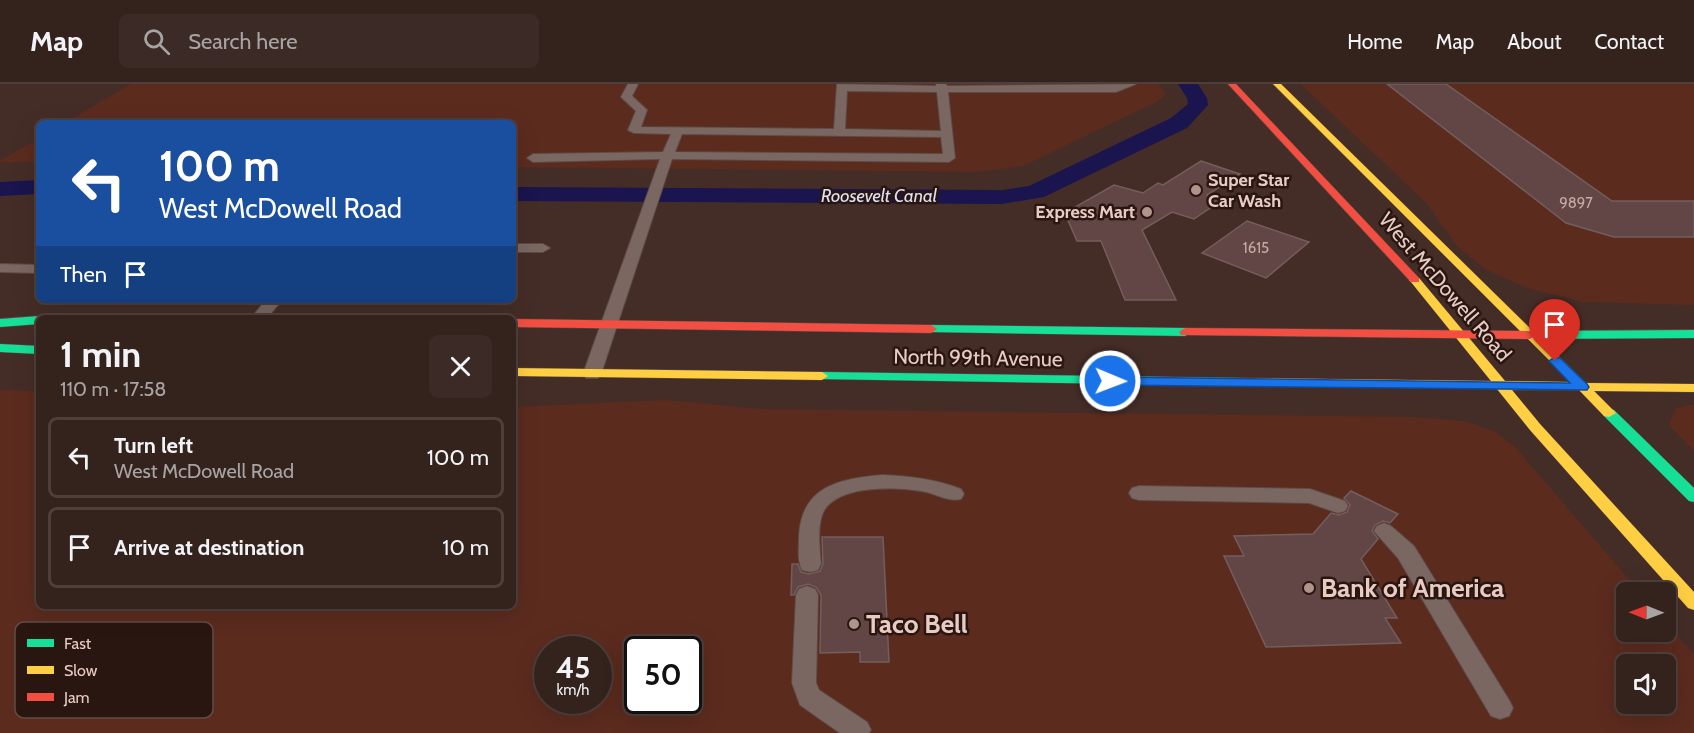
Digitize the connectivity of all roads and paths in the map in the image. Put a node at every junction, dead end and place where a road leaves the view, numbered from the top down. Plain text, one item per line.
1 (633, 84) edge
2 (1131, 84) edge
3 (1232, 84) edge
4 (1277, 84) edge
5 (842, 86) edge
6 (942, 86) edge
7 (678, 131) junction
8 (839, 133) junction
9 (946, 134) junction
10 (667, 155) junction
11 (533, 159) dead end
12 (516, 248) edge
13 (543, 248) dead end
14 (0, 268) edge
15 (36, 269) edge
16 (272, 303) edge
17 (262, 315) edge
18 (36, 320) edge
19 (0, 323) edge
20 (516, 323) edge
21 (609, 325) junction
22 (1462, 334) junction
23 (1528, 334) junction
24 (1694, 334) edge
25 (0, 348) edge
26 (36, 350) edge
27 (516, 372) edge
28 (592, 374) junction
29 (1504, 387) junction
30 (1582, 387) junction
31 (1694, 388) edge
32 (1139, 493) dead end
33 (954, 494) dead end
34 (1694, 497) edge
35 (1338, 506) dead end
36 (1384, 531) dead end
37 (810, 564) dead end
38 (807, 595) dead end
39 (1694, 603) edge
40 (1500, 708) dead end
41 (858, 730) dead end

1 - 7 lane
2 - 6 lane
3 - 22 main road, West McDowell Road
4 - 23 main road, West McDowell Road
5 - 6 lane
5 - 8 lane
6 - 9 lane
7 - 8 lane
7 - 10 lane
8 - 9 lane
9 - 10 lane
10 - 11 lane
10 - 21 lane
12 - 13 lane
14 - 15 lane
16 - 17 lane
18 - 19 main road
20 - 21 main road, North 99th Avenue
21 - 22 main road, North 99th Avenue
21 - 28 lane
22 - 23 main road, North 99th Avenue
22 - 29 main road, West McDowell Road
23 - 24 main road, North 99th Avenue
23 - 30 main road, West McDowell Road
25 - 26 main road
27 - 28 main road, North 99th Avenue
28 - 29 main road, North 99th Avenue
29 - 30 main road, North 99th Avenue
29 - 39 main road, West McDowell Road
30 - 31 main road, North 99th Avenue
30 - 34 main road, West McDowell Road
32 - 35 lane
33 - 37 lane
36 - 40 lane
38 - 41 lane

